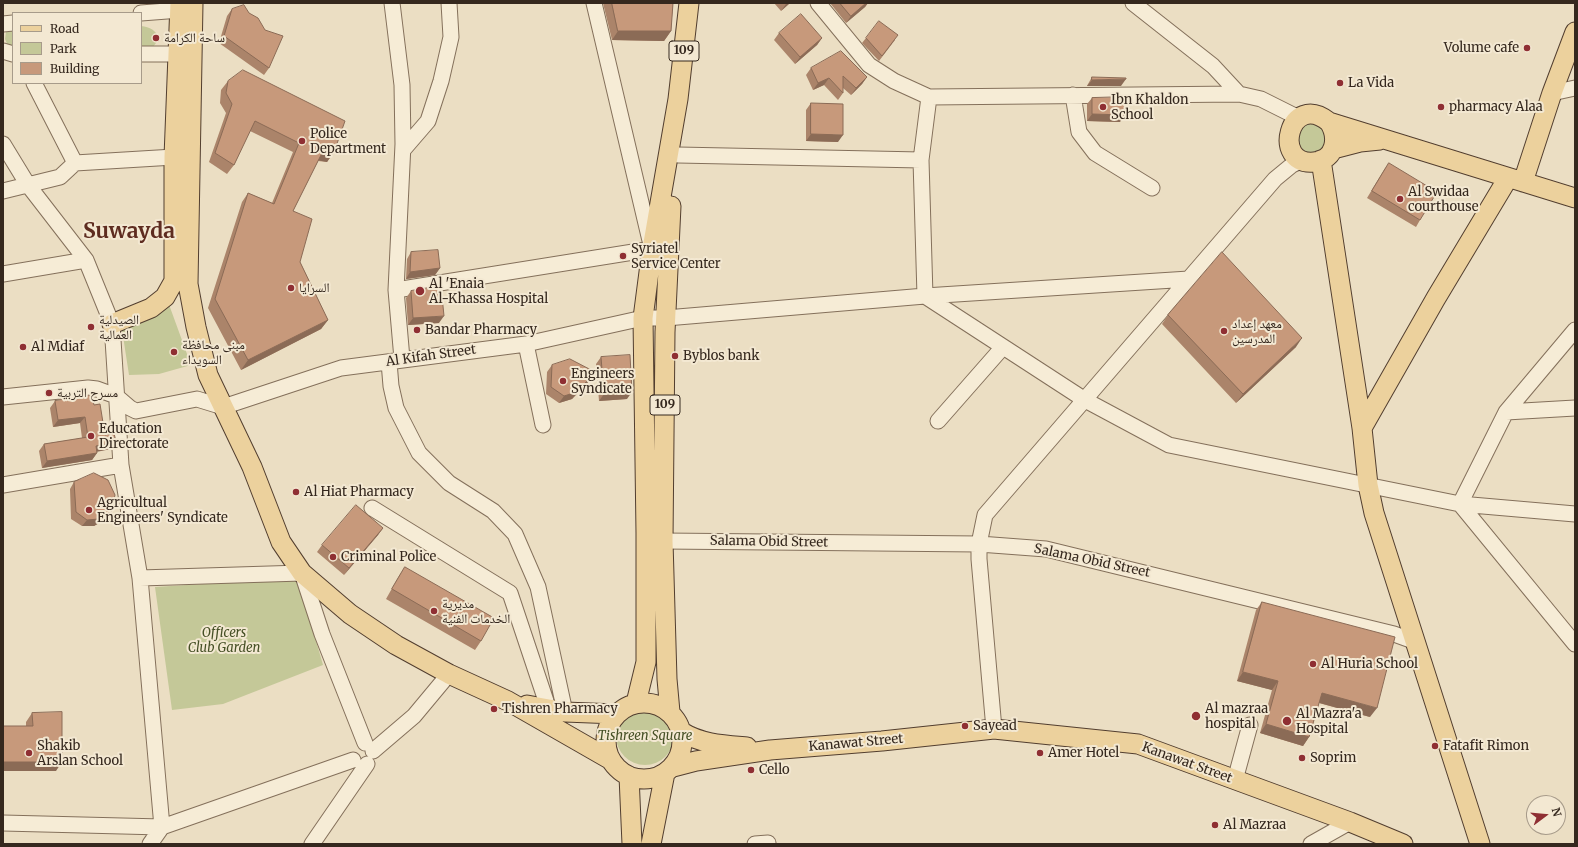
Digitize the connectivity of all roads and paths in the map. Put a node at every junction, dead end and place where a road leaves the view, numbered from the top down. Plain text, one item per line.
1 (392, 3) edge
2 (449, 3) edge
3 (594, 3) edge
4 (689, 3) edge
5 (818, 3) edge
6 (1133, 3) edge
7 (184, 5) edge
8 (142, 13) edge
9 (1575, 32) edge
10 (142, 54) edge
11 (178, 54) junction
12 (35, 84) edge
13 (1575, 88) edge
14 (1552, 93) junction
15 (1239, 94) junction
16 (1072, 95) junction
17 (929, 97) junction
18 (678, 99) junction
19 (1299, 118) junction
20 (1329, 122) junction
21 (1388, 140) junction
22 (1288, 141) junction
23 (3, 144) edge
24 (403, 150) junction
25 (678, 155) junction
26 (174, 157) junction
27 (1319, 157) junction
28 (921, 160) junction
29 (75, 163) junction
30 (1275, 179) junction
31 (1516, 180) junction
32 (28, 185) junction
33 (1152, 188) dead end
34 (3, 191) edge
35 (1575, 198) edge
36 (652, 249) junction
37 (86, 260) junction
38 (3, 274) edge
39 (1189, 279) junction
40 (396, 290) junction
41 (925, 296) junction
42 (643, 318) junction
43 (666, 318) junction
44 (112, 324) junction
45 (1575, 330) edge
46 (526, 344) junction
47 (1003, 347) junction
48 (395, 361) junction
49 (116, 396) junction
50 (3, 397) edge
51 (1085, 400) junction
52 (223, 407) junction
53 (1575, 408) edge
54 (1506, 412) junction
55 (938, 421) dead end
56 (543, 425) dead end
57 (1362, 428) junction
58 (121, 465) junction
59 (3, 485) edge
60 (1368, 485) junction
61 (1460, 504) junction
62 (372, 508) dead end
63 (1575, 514) edge
64 (663, 541) junction
65 (979, 544) junction
66 (302, 573) junction
67 (140, 578) junction
68 (1416, 642) junction
69 (1575, 644) edge
70 (449, 674) junction
71 (508, 700) junction
72 (636, 703) junction
73 (557, 711) junction
74 (670, 712) junction
75 (616, 714) junction
76 (1250, 725) dead end
77 (994, 729) junction
78 (682, 732) junction
79 (770, 750) junction
80 (368, 753) junction
81 (353, 760) junction
82 (610, 760) junction
83 (669, 770) junction
84 (630, 776) junction
85 (1235, 780) junction
86 (1350, 822) junction
87 (3, 823) edge
88 (162, 827) junction
89 (150, 844) edge
90 (312, 844) edge
91 (632, 844) edge
92 (651, 844) edge
93 (1310, 844) edge
94 (1403, 844) edge
95 (1480, 844) edge

1 - 24 street
2 - 24 street
3 - 36 street
4 - 18 main road, 109
5 - 17 street
6 - 15 street
7 - 8 street
7 - 11 main road
7 - 52 main road
9 - 14 main road
10 - 11 street
11 - 26 main road
12 - 29 street
13 - 14 street
14 - 31 main road
15 - 16 street
15 - 19 street
16 - 17 street
16 - 33 street
17 - 28 street
18 - 25 main road, 109
18 - 36 main road
19 - 20 main road
19 - 22 main road
20 - 21 main road
20 - 27 main road
21 - 27 main road
21 - 31 main road
22 - 27 main road
22 - 30 street
23 - 32 street
24 - 40 street
25 - 28 street
25 - 43 main road, 109
26 - 29 street
26 - 44 main road
27 - 30 street
27 - 57 main road
28 - 41 street
29 - 32 street
30 - 39 street
31 - 35 main road
31 - 57 main road
32 - 34 street
32 - 37 street
36 - 40 street
36 - 42 main road
37 - 38 street
37 - 44 street
39 - 41 street, Al Kifah Street
39 - 51 street
40 - 48 street
41 - 43 street, Al Kifah Street
41 - 47 street
42 - 43 street, Al Kifah Street
42 - 46 street, Al Kifah Street
42 - 72 main road
43 - 64 main road, 109
44 - 49 street
45 - 54 street
46 - 48 street, Al Kifah Street
46 - 56 street
47 - 51 street
47 - 55 street
48 - 52 street, Al Kifah Street
48 - 73 street
49 - 50 street
49 - 52 street
49 - 58 street
51 - 60 street
51 - 65 street
52 - 66 main road
53 - 54 street
54 - 61 street
57 - 60 main road
58 - 59 street
58 - 67 street
60 - 61 street
60 - 68 main road
61 - 63 street
61 - 69 street
62 - 73 street
64 - 65 street, Salama Obid Street
64 - 74 main road, 109
65 - 68 street, Salama Obid Street
65 - 77 street
66 - 67 street
66 - 70 main road
66 - 80 street
67 - 88 street
68 - 95 main road
70 - 71 main road
70 - 80 street
71 - 73 main road
71 - 82 main road
72 - 74 main road
72 - 75 main road
73 - 75 main road
74 - 78 main road
75 - 82 main road
76 - 85 street
77 - 79 main road, Kanawat Street
77 - 85 main road, Kanawat Street
78 - 79 main road
78 - 83 main road
79 - 83 main road, Kanawat Street
80 - 81 street
80 - 81 street
80 - 90 street
81 - 88 street
82 - 84 main road
83 - 84 main road
83 - 92 main road
84 - 91 main road
85 - 86 main road, Kanawat Street
86 - 93 street
86 - 94 main road, Kanawat Street
87 - 88 street
88 - 89 street

